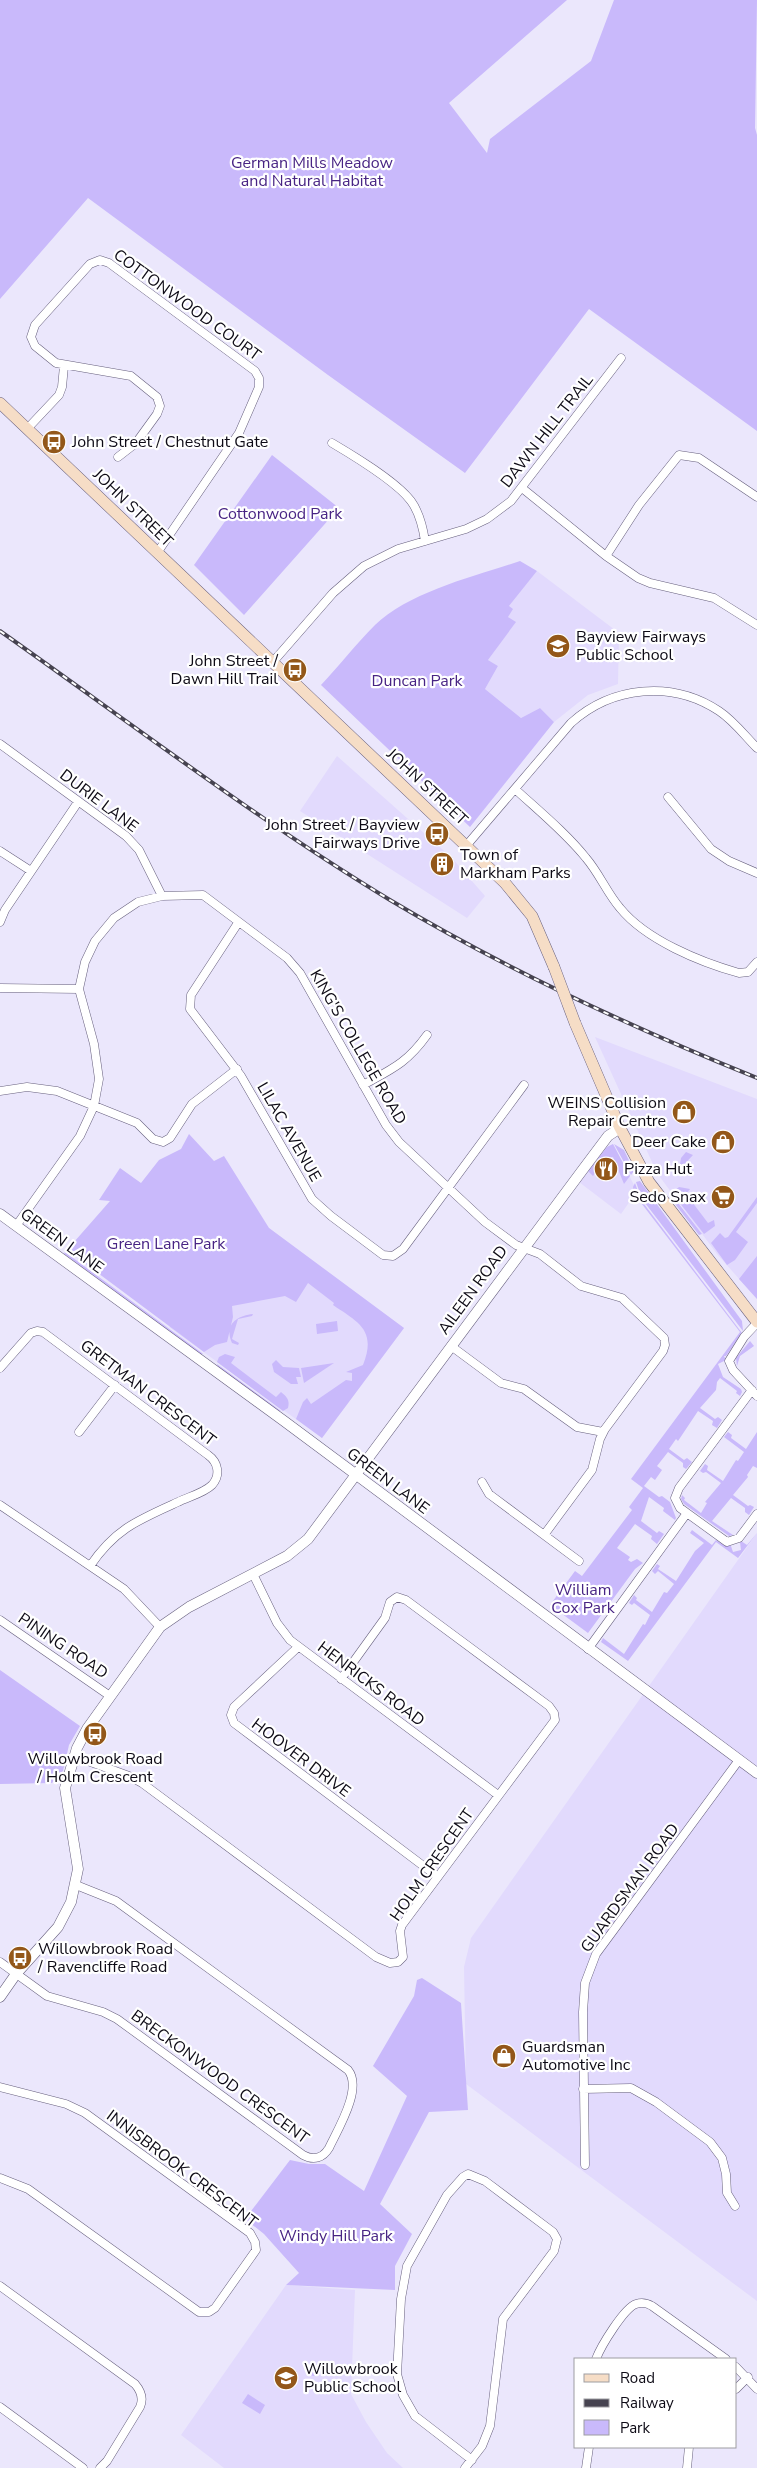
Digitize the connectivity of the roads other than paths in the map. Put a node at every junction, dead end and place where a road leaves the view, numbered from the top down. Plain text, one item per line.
1 (621, 358) dead end
2 (64, 366) junction
3 (0, 404) edge
4 (27, 429) junction
5 (332, 443) dead end
6 (118, 456) dead end
7 (522, 488) junction
8 (757, 498) edge
9 (424, 541) junction
10 (157, 553) junction
11 (606, 556) junction
12 (757, 625) edge
13 (272, 662) junction
14 (0, 744) edge
15 (756, 746) edge
16 (515, 788) junction
17 (668, 797) dead end
18 (78, 802) junction
19 (466, 846) junction
20 (0, 851) edge
21 (31, 870) junction
22 (757, 873) edge
23 (162, 896) junction
24 (0, 922) edge
25 (238, 923) junction
26 (757, 962) edge
27 (0, 988) edge
28 (80, 989) junction
29 (427, 1035) dead end
30 (237, 1069) junction
31 (364, 1085) junction
32 (524, 1086) dead end
33 (0, 1091) edge
34 (94, 1106) junction
35 (620, 1128) junction
36 (448, 1188) junction
37 (0, 1214) edge
38 (16, 1226) junction
39 (523, 1248) junction
40 (757, 1322) edge
41 (451, 1346) junction
42 (0, 1368) edge
43 (114, 1385) junction
44 (754, 1393) edge
45 (80, 1432) dead end
46 (603, 1432) junction
47 (356, 1475) junction
48 (482, 1482) dead end
49 (0, 1505) edge
50 (687, 1513) junction
51 (757, 1514) edge
52 (544, 1535) junction
53 (579, 1560) dead end
54 (90, 1566) junction
55 (253, 1574) junction
56 (0, 1620) edge
57 (160, 1627) junction
58 (298, 1647) junction
59 (588, 1649) junction
60 (341, 1679) junction
61 (110, 1696) junction
62 (74, 1756) junction
63 (739, 1760) junction
64 (757, 1773) edge
65 (498, 1795) junction
66 (438, 1877) junction
67 (76, 1884) junction
68 (0, 1962) edge
69 (16, 1974) junction
70 (0, 1998) edge
71 (0, 2087) edge
72 (583, 2089) junction
73 (585, 2165) dead end
74 (0, 2178) edge
75 (735, 2206) dead end
76 (0, 2286) edge
77 (596, 2358) edge
78 (725, 2358) edge
79 (737, 2368) edge
80 (748, 2378) junction
81 (737, 2388) edge
82 (757, 2389) edge
83 (0, 2407) edge
84 (590, 2448) edge
85 (689, 2448) edge
86 (472, 2460) junction
87 (83, 2468) edge
88 (100, 2468) edge
89 (465, 2468) edge
90 (586, 2468) edge
91 (687, 2468) edge

1 - 7 street, DAWN HILL TRAIL
2 - 4 street
2 - 6 street, COTTONWOOD COURT
2 - 10 street, COTTONWOOD COURT
3 - 4 main road, JOHN STREET
4 - 10 main road, JOHN STREET
5 - 9 street
7 - 9 street, DAWN HILL TRAIL
7 - 11 street
8 - 11 street
9 - 13 street, DAWN HILL TRAIL
10 - 13 main road, JOHN STREET
11 - 12 street
13 - 19 main road, JOHN STREET
14 - 18 street, DURIE LANE
15 - 16 street
16 - 19 street
16 - 26 street
17 - 22 street
18 - 21 street
18 - 23 street, DURIE LANE
19 - 35 main road, JOHN STREET, bridge
20 - 21 street
21 - 24 street
23 - 25 street, KING'S COLLEGE ROAD
23 - 28 street, KING'S COLLEGE ROAD
25 - 30 street, LILAC AVENUE
25 - 31 street, KING'S COLLEGE ROAD
27 - 28 street
28 - 34 street, KING'S COLLEGE ROAD
29 - 31 street
30 - 34 street
30 - 36 street, LILAC AVENUE
31 - 36 street, KING'S COLLEGE ROAD
32 - 36 street, LILAC AVENUE
33 - 34 street
34 - 38 street, KING'S COLLEGE ROAD
35 - 39 street, AILEEN ROAD
35 - 40 main road, JOHN STREET
36 - 39 street, KING'S COLLEGE ROAD
37 - 38 street, GREEN LANE
38 - 47 street, GREEN LANE
39 - 41 street, AILEEN ROAD
39 - 46 street, KING'S COLLEGE ROAD
40 - 44 street
41 - 46 street
41 - 47 street, AILEEN ROAD
42 - 43 street, GRETMAN CRESCENT
43 - 45 street
43 - 54 street, GRETMAN CRESCENT
44 - 50 street
46 - 52 street
47 - 55 street, AILEEN ROAD
47 - 59 street, GREEN LANE
48 - 52 street
49 - 54 street
50 - 51 street
50 - 59 street
52 - 53 street
54 - 57 street
55 - 57 street, AILEEN ROAD
55 - 58 street, HENRICKS ROAD
56 - 61 street, PINING ROAD
57 - 61 street, AILEEN ROAD
58 - 60 street, HENRICKS ROAD
58 - 66 street, HOOVER DRIVE
59 - 63 street, GREEN LANE
60 - 65 street, HENRICKS ROAD
60 - 65 street, HOLM CRESCENT
61 - 62 street, AILEEN ROAD
62 - 66 street, HOLM CRESCENT
62 - 67 street, AILEEN ROAD
63 - 64 street, GREEN LANE
63 - 72 street, GUARDSMAN ROAD
65 - 66 street, HOLM CRESCENT
67 - 69 street, AILEEN ROAD
67 - 69 street, BRECKONWOOD CRESCENT
68 - 69 street, BRECKONWOOD CRESCENT
69 - 70 street, AILEEN ROAD
71 - 74 street, INNISBROOK CRESCENT
72 - 73 street, GUARDSMAN ROAD
72 - 75 street
76 - 88 street
77 - 78 street
79 - 80 street
80 - 81 street
80 - 82 street
83 - 87 street
84 - 90 street
85 - 91 street
86 - 86 street
86 - 89 street

